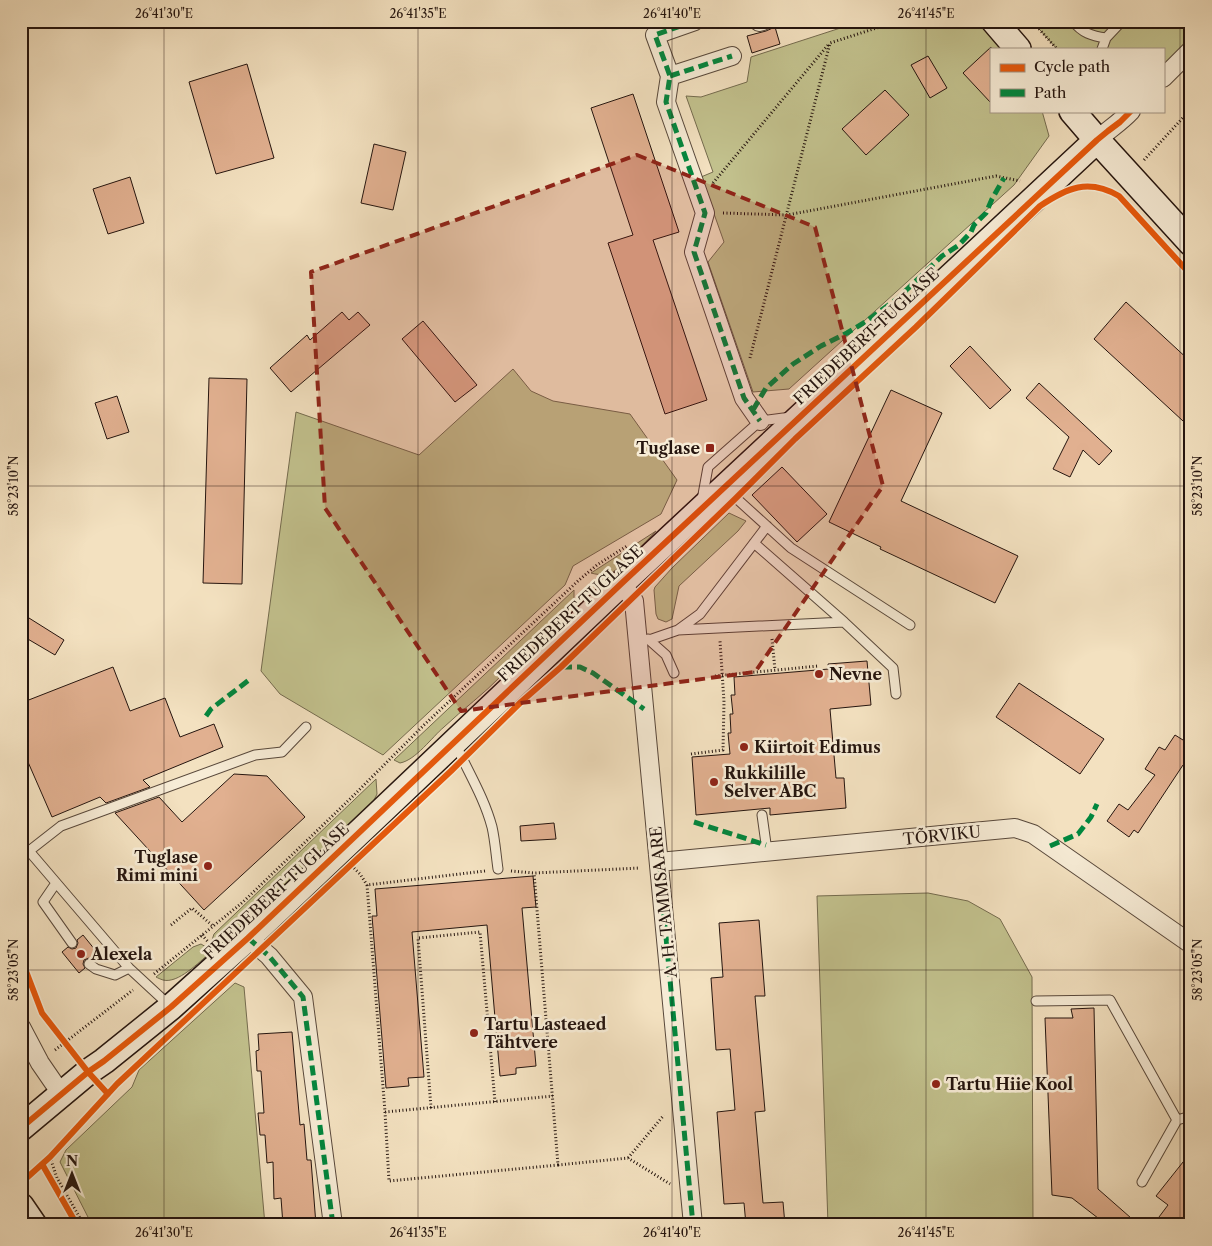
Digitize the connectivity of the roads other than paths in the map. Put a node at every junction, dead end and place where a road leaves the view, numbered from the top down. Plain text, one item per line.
1 (695, 21) edge
2 (759, 21) edge
3 (763, 21) edge
4 (994, 21) edge
5 (1073, 21) edge
6 (1122, 21) edge
7 (1106, 38) junction
8 (1017, 48) edge
9 (1102, 48) edge
10 (1191, 50) edge
11 (732, 56) dead end
12 (670, 76) junction
13 (1164, 77) edge
14 (1073, 112) edge
15 (1130, 112) edge
16 (1097, 140) junction
17 (1184, 252) edge
18 (801, 416) junction
19 (760, 421) junction
20 (724, 488) junction
21 (700, 510) junction
22 (767, 526) junction
23 (754, 543) junction
24 (622, 582) junction
25 (844, 622) junction
26 (910, 625) dead end
27 (678, 630) junction
28 (643, 639) junction
29 (674, 673) dead end
30 (896, 694) dead end
31 (306, 727) dead end
32 (454, 742) junction
33 (762, 814) dead end
34 (25, 850) edge
35 (767, 852) junction
36 (659, 862) junction
37 (498, 869) road end
38 (56, 883) junction
39 (248, 938) junction
40 (72, 944) dead end
41 (1191, 944) edge
42 (90, 964) dead end
43 (129, 968) junction
44 (1036, 1001) dead end
45 (171, 1007) junction
46 (21, 1027) edge
47 (62, 1095) junction
48 (1191, 1116) edge
49 (1177, 1120) junction
50 (21, 1128) edge
51 (1142, 1182) dead end
52 (21, 1206) edge
53 (34, 1225) edge
54 (333, 1225) edge
55 (693, 1225) edge

1 - 12 street
2 - 3 street
4 - 8 street
5 - 7 lane
6 - 7 lane
7 - 9 lane
10 - 13 street
11 - 12 street
12 - 19 street
14 - 16 street
15 - 16 street, FRIEDEBERT TUGLASE
16 - 17 street
16 - 18 street, FRIEDEBERT TUGLASE
18 - 19 lane
18 - 20 street, FRIEDEBERT TUGLASE
19 - 21 lane
20 - 21 street, FRIEDEBERT TUGLASE
20 - 22 lane
21 - 24 street, FRIEDEBERT TUGLASE
22 - 23 lane
22 - 26 lane
23 - 25 lane
23 - 27 lane
24 - 28 street, A. H. TAMMSAARE
24 - 32 street, FRIEDEBERT TUGLASE
25 - 27 lane
25 - 30 lane
27 - 28 lane
28 - 29 lane
28 - 36 street, A. H. TAMMSAARE
31 - 34 lane
32 - 37 lane
32 - 39 street, FRIEDEBERT TUGLASE
33 - 35 lane
34 - 38 lane
35 - 36 street, TÕRVIKU
35 - 41 street, TÕRVIKU
36 - 55 street, A. H. TAMMSAARE
38 - 40 lane
38 - 43 lane
39 - 45 street, FRIEDEBERT TUGLASE
39 - 54 street
42 - 43 lane
43 - 45 lane
44 - 49 lane
45 - 47 street, FRIEDEBERT TUGLASE
46 - 47 street
47 - 50 street, FRIEDEBERT TUGLASE
48 - 49 lane
49 - 51 lane
52 - 53 street

